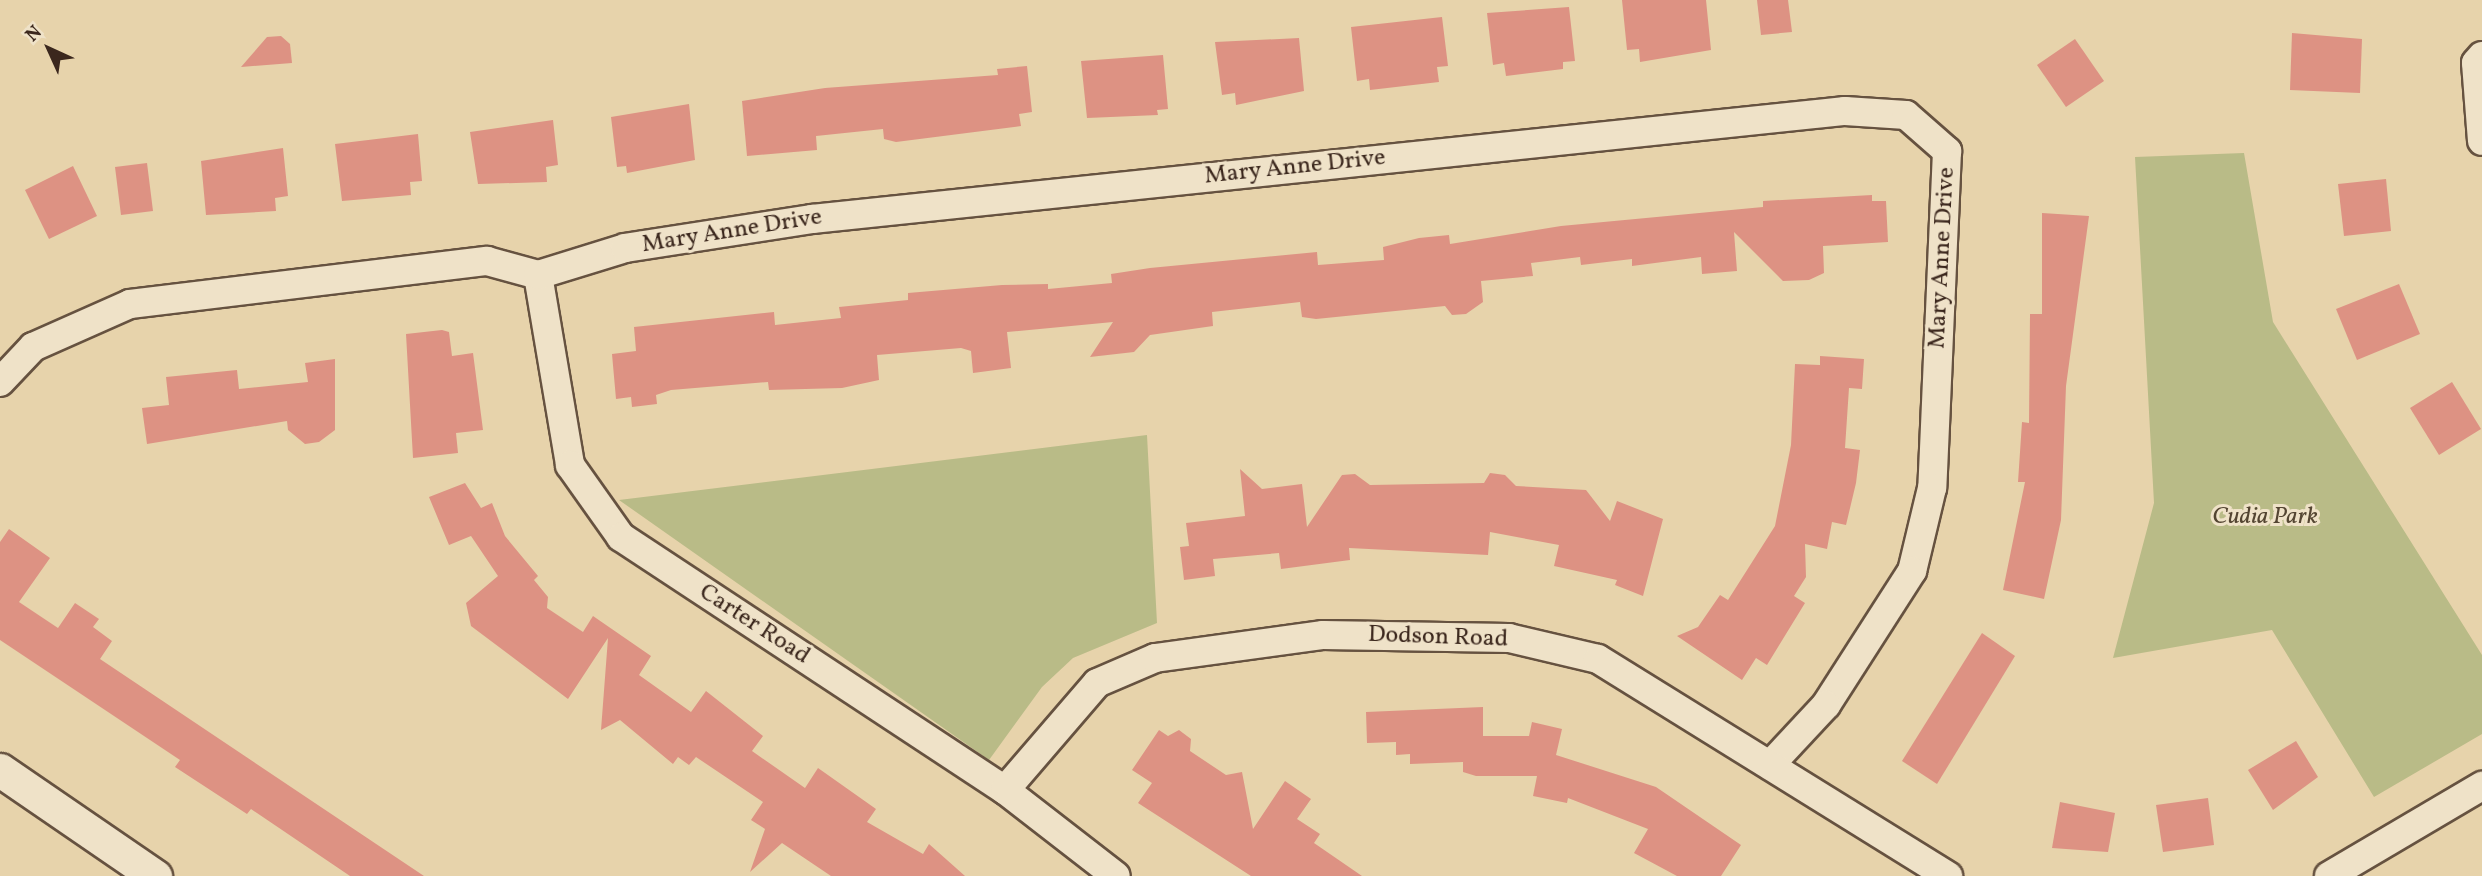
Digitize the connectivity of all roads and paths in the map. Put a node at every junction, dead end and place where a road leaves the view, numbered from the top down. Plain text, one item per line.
1 (2482, 56) edge
2 (2482, 141) edge
3 (538, 275) junction
4 (0, 382) edge
5 (1770, 765) junction
6 (0, 770) edge
7 (2482, 786) edge
8 (1005, 790) junction
9 (155, 876) edge
10 (1116, 876) edge
11 (1948, 876) edge
12 (2329, 876) edge

1 - 2 street
3 - 4 street
3 - 5 street, Mary Anne Drive
3 - 8 street, Carter Road
5 - 8 street, Dodson Road
5 - 11 street, Dodson Road
6 - 9 street
7 - 12 street
8 - 10 street, Carter Road

